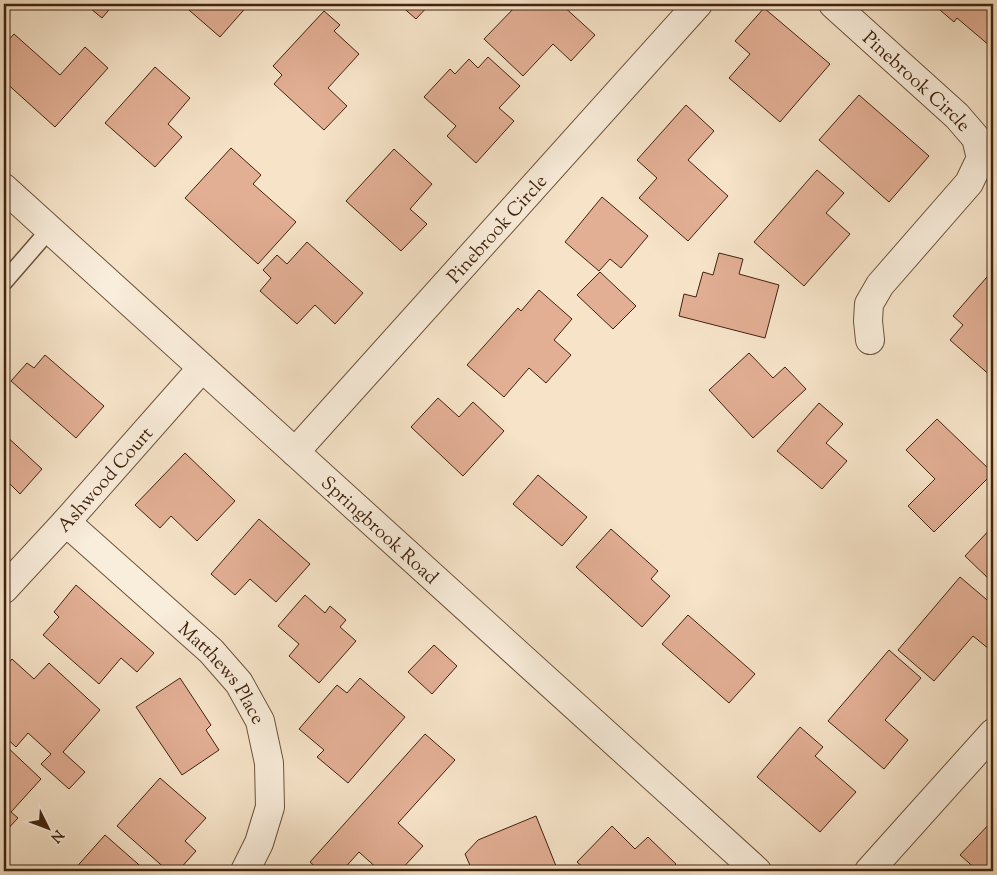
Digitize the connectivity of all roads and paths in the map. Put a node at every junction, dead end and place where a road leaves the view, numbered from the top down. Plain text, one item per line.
1 (698, 4) edge
2 (833, 4) edge
3 (4, 188) edge
4 (50, 229) junction
5 (4, 282) edge
6 (870, 340) dead end
7 (202, 368) junction
8 (295, 452) junction
9 (66, 522) junction
10 (4, 589) edge
11 (993, 733) edge
12 (245, 871) edge
13 (757, 871) edge
14 (869, 871) edge

1 - 8 street, Pinebrook Circle
2 - 6 street, Pinebrook Circle
3 - 4 street, Springbrook Road
4 - 5 lane
4 - 7 street, Springbrook Road
7 - 8 street, Springbrook Road
7 - 9 street, Ashwood Court
8 - 13 street, Springbrook Road
9 - 10 street, Ashwood Court
9 - 12 street, Matthews Place
11 - 14 street

